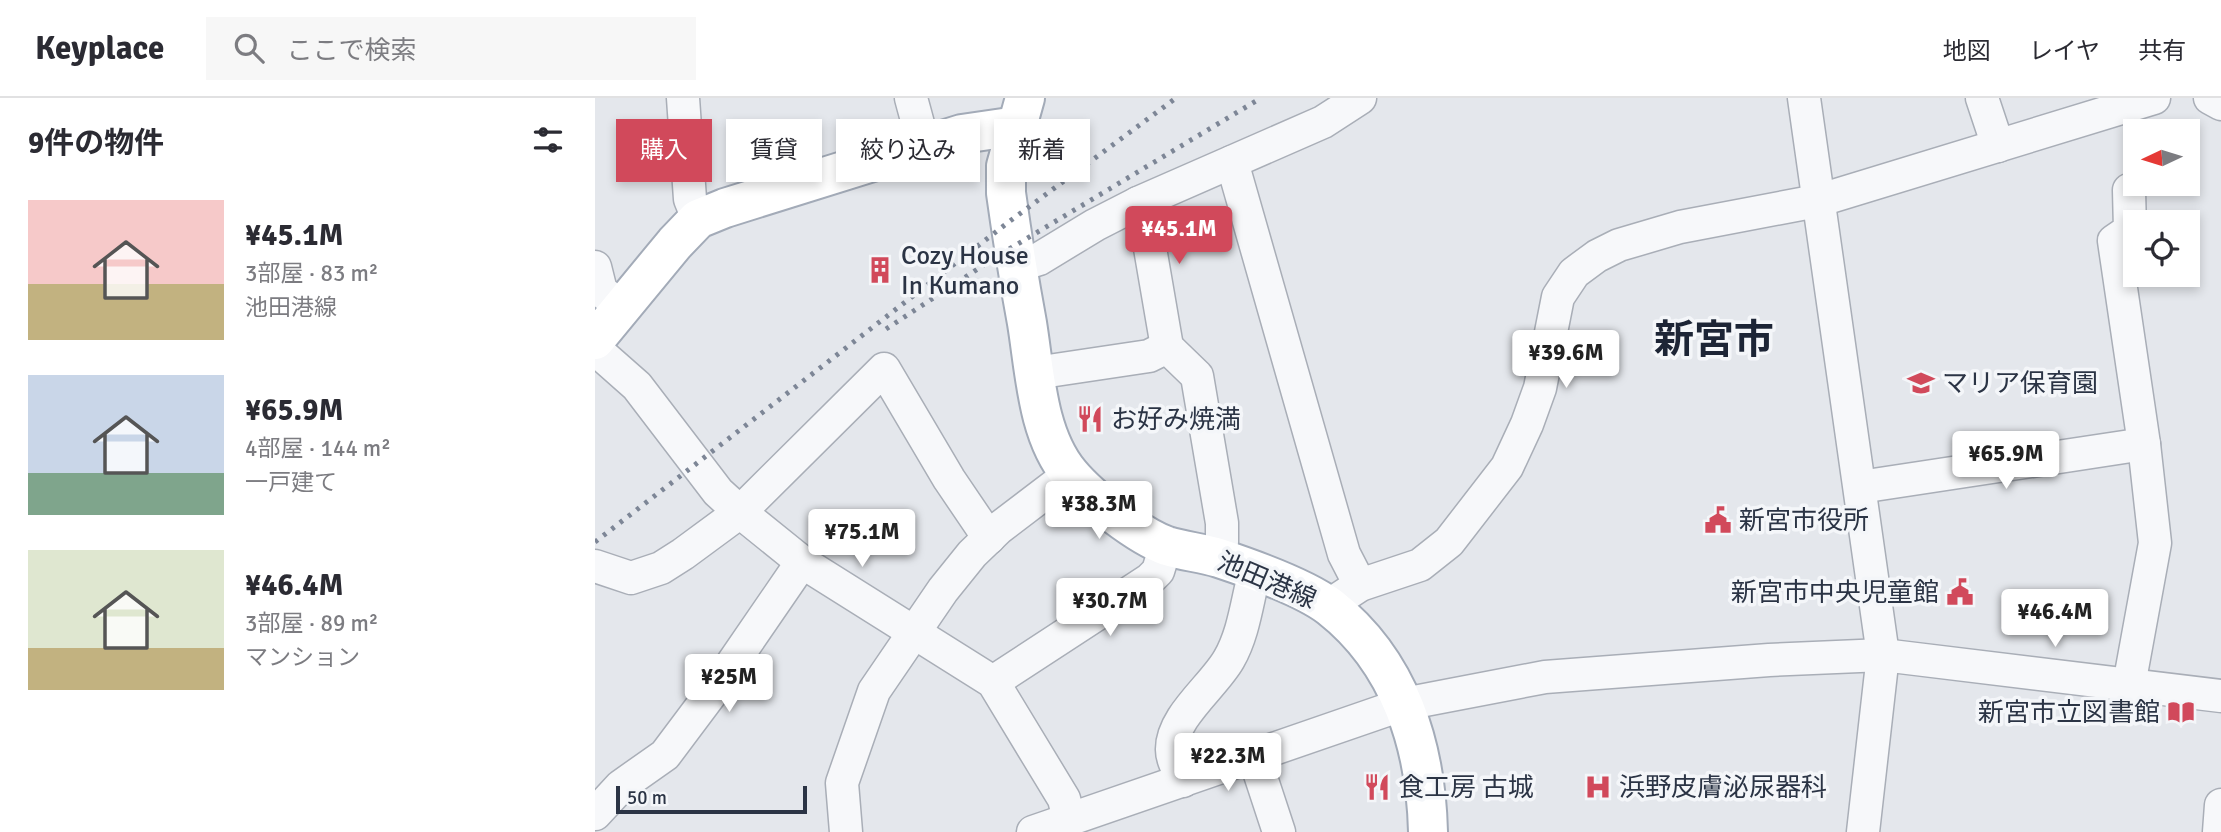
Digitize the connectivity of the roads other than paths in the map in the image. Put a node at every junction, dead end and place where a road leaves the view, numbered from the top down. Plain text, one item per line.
1 (683, 98) edge
2 (911, 98) edge
3 (1360, 98) edge
4 (1804, 98) edge
5 (1982, 98) edge
6 (2154, 98) edge
7 (2210, 98) edge
8 (2221, 104) edge
9 (2100, 107) edge
10 (1021, 112) edge
11 (917, 119) edge
12 (980, 127) edge
13 (1998, 146) junction
14 (1232, 162) junction
15 (836, 173) edge
16 (2129, 196) edge
17 (1817, 201) junction
18 (1138, 202) junction
19 (698, 219) junction
20 (1017, 266) junction
21 (595, 268) edge
22 (621, 306) junction
23 (595, 340) edge
24 (1167, 347) junction
25 (595, 349) edge
26 (1035, 373) junction
27 (2144, 444) junction
28 (1070, 474) junction
29 (1860, 487) junction
30 (740, 512) junction
31 (989, 538) junction
32 (1165, 545) junction
33 (1218, 558) junction
34 (802, 562) junction
35 (595, 566) edge
36 (1255, 571) junction
37 (1360, 584) junction
38 (1328, 606) junction
39 (913, 631) junction
40 (1883, 655) junction
41 (993, 682) junction
42 (2129, 685) junction
43 (2221, 696) edge
44 (1405, 704) junction
45 (1254, 756) junction
46 (1183, 780) junction
47 (2221, 805) edge
48 (595, 814) edge
49 (1069, 819) junction
50 (846, 832) edge
51 (1033, 832) edge
52 (1279, 832) edge
53 (1429, 832) edge
54 (1863, 832) edge
55 (2219, 832) edge

1 - 19 street
2 - 11 street
3 - 14 street
4 - 17 street
5 - 13 street
6 - 9 street
7 - 8 street
9 - 13 street
10 - 12 main road
10 - 20 main road, 池田港線
13 - 17 street
14 - 18 street
14 - 37 street
15 - 19 main road
16 - 27 street
17 - 29 street
17 - 37 street
18 - 20 street
18 - 24 street
19 - 22 main road
20 - 26 main road, 池田港線
21 - 22 street
22 - 23 main road
24 - 26 street
24 - 33 street
25 - 30 street
26 - 28 main road, 池田港線
27 - 29 street
27 - 42 street
28 - 31 street
28 - 32 main road, 池田港線
29 - 40 street
30 - 31 street
30 - 34 street
30 - 35 street
31 - 39 street
32 - 33 main road, 池田港線
32 - 41 street
33 - 36 main road, 池田港線
34 - 39 street
34 - 48 street
36 - 38 main road, 池田港線
36 - 46 street
37 - 38 street
38 - 44 main road, 池田港線
39 - 41 street
39 - 50 street
40 - 42 street
40 - 44 street
40 - 54 street
41 - 49 street
42 - 43 street
44 - 45 street
44 - 53 main road, 池田港線
45 - 46 street
45 - 52 street
46 - 49 street
47 - 55 street
49 - 51 street

